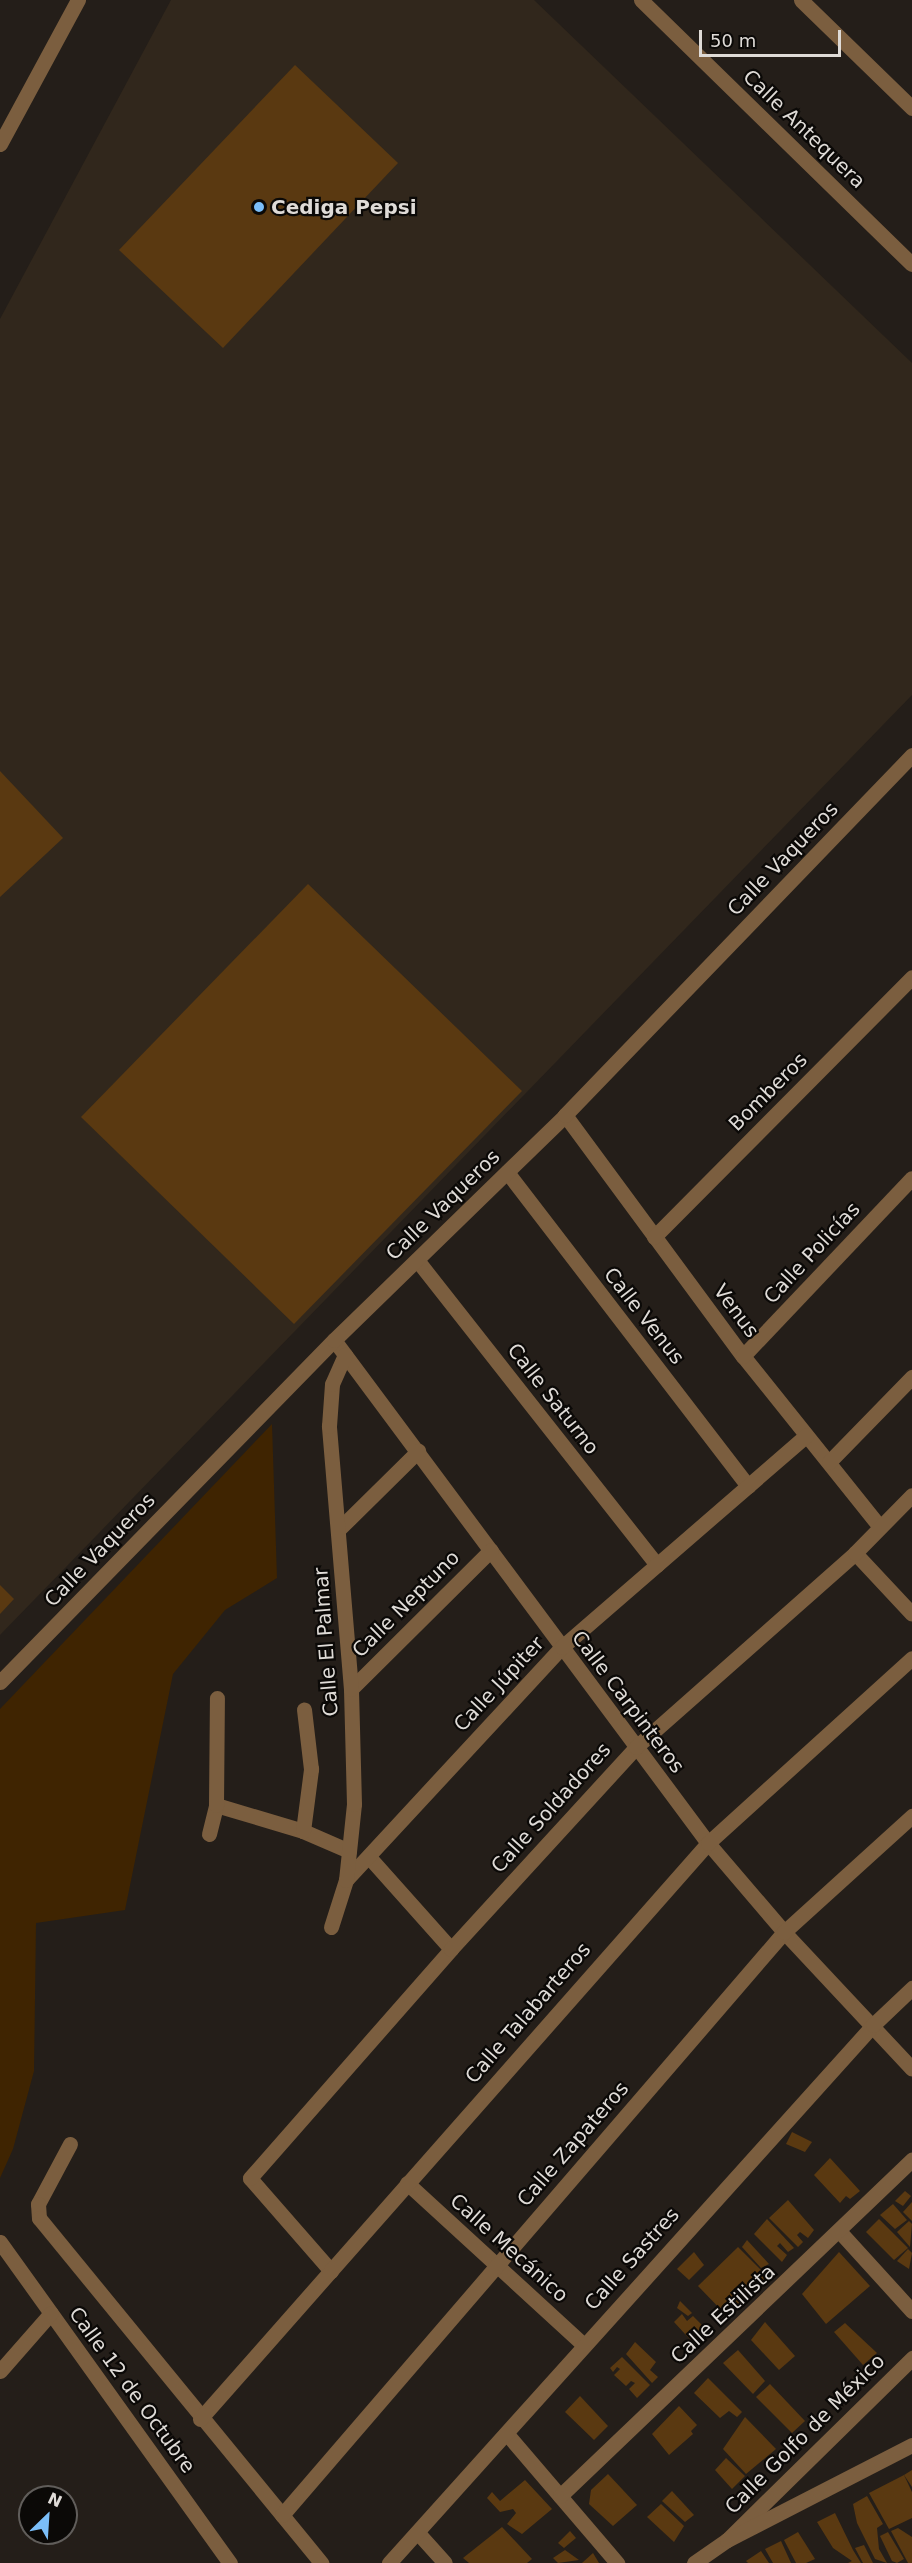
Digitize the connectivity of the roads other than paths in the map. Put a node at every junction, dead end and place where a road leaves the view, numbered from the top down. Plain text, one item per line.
1 (78, 0) edge
2 (641, 0) edge
3 (801, 0) edge
4 (912, 108) edge
5 (0, 144) edge
6 (912, 264) edge
7 (912, 755) edge
8 (912, 977) edge
9 (565, 1115) junction
10 (507, 1172) junction
11 (912, 1178) edge
12 (654, 1237) junction
13 (417, 1260) junction
14 (334, 1340) junction
15 (345, 1355) junction
16 (743, 1356) junction
17 (912, 1377) edge
18 (806, 1436) junction
19 (418, 1451) junction
20 (829, 1462) junction
21 (748, 1486) junction
22 (912, 1495) edge
23 (879, 1526) junction
24 (340, 1528) junction
25 (491, 1550) junction
26 (855, 1553) junction
27 (657, 1565) junction
28 (912, 1614) edge
29 (562, 1647) junction
30 (912, 1658) edge
31 (0, 1682) edge
32 (351, 1689) junction
33 (217, 1698) dead end
34 (304, 1709) dead end
35 (636, 1747) junction
36 (216, 1805) junction
37 (912, 1816) edge
38 (303, 1831) junction
39 (209, 1834) dead end
40 (708, 1843) junction
41 (349, 1851) junction
42 (369, 1857) junction
43 (346, 1880) junction
44 (331, 1927) dead end
45 (784, 1932) junction
46 (451, 1949) junction
47 (912, 1988) edge
48 (873, 2025) junction
49 (912, 2069) edge
50 (70, 2144) dead end
51 (912, 2160) edge
52 (407, 2183) junction
53 (840, 2232) junction
54 (0, 2242) edge
55 (495, 2266) junction
56 (331, 2271) junction
57 (912, 2311) edge
58 (51, 2313) junction
59 (583, 2344) junction
60 (912, 2358) edge
61 (0, 2371) edge
62 (200, 2419) junction
63 (507, 2434) junction
64 (912, 2445) edge
65 (560, 2496) junction
66 (282, 2516) junction
67 (418, 2533) junction
68 (727, 2540) junction
69 (223, 2561) edge
70 (321, 2563) edge
71 (389, 2563) edge
72 (445, 2563) edge
73 (617, 2563) edge
74 (694, 2563) edge

1 - 5 street
2 - 6 street, Calle Antequera
3 - 4 street
7 - 9 street, Calle Vaqueros
8 - 12 street, Bomberos
9 - 10 street, Calle Vaqueros
9 - 12 street, Venus
10 - 13 street, Calle Vaqueros
10 - 21 street, Calle Venus
11 - 16 street, Calle Policías
12 - 16 street, Venus
13 - 14 street, Calle Vaqueros
13 - 27 street, Calle Saturno
14 - 15 street, Calle Carpinteros
14 - 31 street, Calle Vaqueros
15 - 19 street, Calle Carpinteros
15 - 24 street, Calle El Palmar
16 - 18 street, Venus
17 - 20 street
18 - 20 street, Venus
18 - 21 street, Calle Júpiter
19 - 24 street
19 - 25 street, Calle Carpinteros
20 - 23 street, Venus
21 - 27 street, Calle Júpiter
22 - 23 street, Calle Soldadores
23 - 26 street, Calle Soldadores
24 - 32 street, Calle El Palmar
25 - 29 street, Calle Carpinteros
25 - 32 street, Calle Neptuno
26 - 28 street
26 - 35 street, Calle Soldadores
27 - 29 street, Calle Júpiter
29 - 35 street, Calle Carpinteros
29 - 42 street, Calle Júpiter
30 - 40 street, Calle Talabarteros
32 - 41 street, Calle El Palmar
33 - 36 street
34 - 38 street
35 - 40 street, Calle Carpinteros
35 - 46 street, Calle Soldadores
36 - 38 street
36 - 39 street
37 - 45 street, Calle Zapateros
38 - 41 street
40 - 45 street, Calle Carpinteros
40 - 52 street, Calle Talabarteros
41 - 43 street, Calle El Palmar
42 - 43 street, Calle Júpiter
42 - 46 street
43 - 44 street, Calle El Palmar
45 - 48 street, Calle Carpinteros
45 - 55 street, Calle Zapateros
46 - 56 street, Calle Soldadores
47 - 48 street, Calle Sastres
48 - 49 street, Calle Carpinteros
48 - 59 street, Calle Sastres
50 - 62 street
51 - 53 street, Calle Estilista
52 - 55 street, Calle Mecánico
52 - 56 street, Calle Talabarteros
53 - 57 street
53 - 65 street, Calle Estilista
54 - 58 street, Calle 12 de Octubre
55 - 59 street, Calle Mecánico
55 - 66 street, Calle Zapateros
56 - 62 street, Calle Talabarteros
58 - 61 street
58 - 69 street, Calle 12 de Octubre
59 - 63 street, Calle Sastres
60 - 68 street, Calle Golfo de México
62 - 66 street
63 - 65 street
63 - 67 street, Calle Sastres
64 - 68 street
65 - 73 street
66 - 70 street
67 - 71 street, Calle Sastres
67 - 72 street
68 - 74 street

